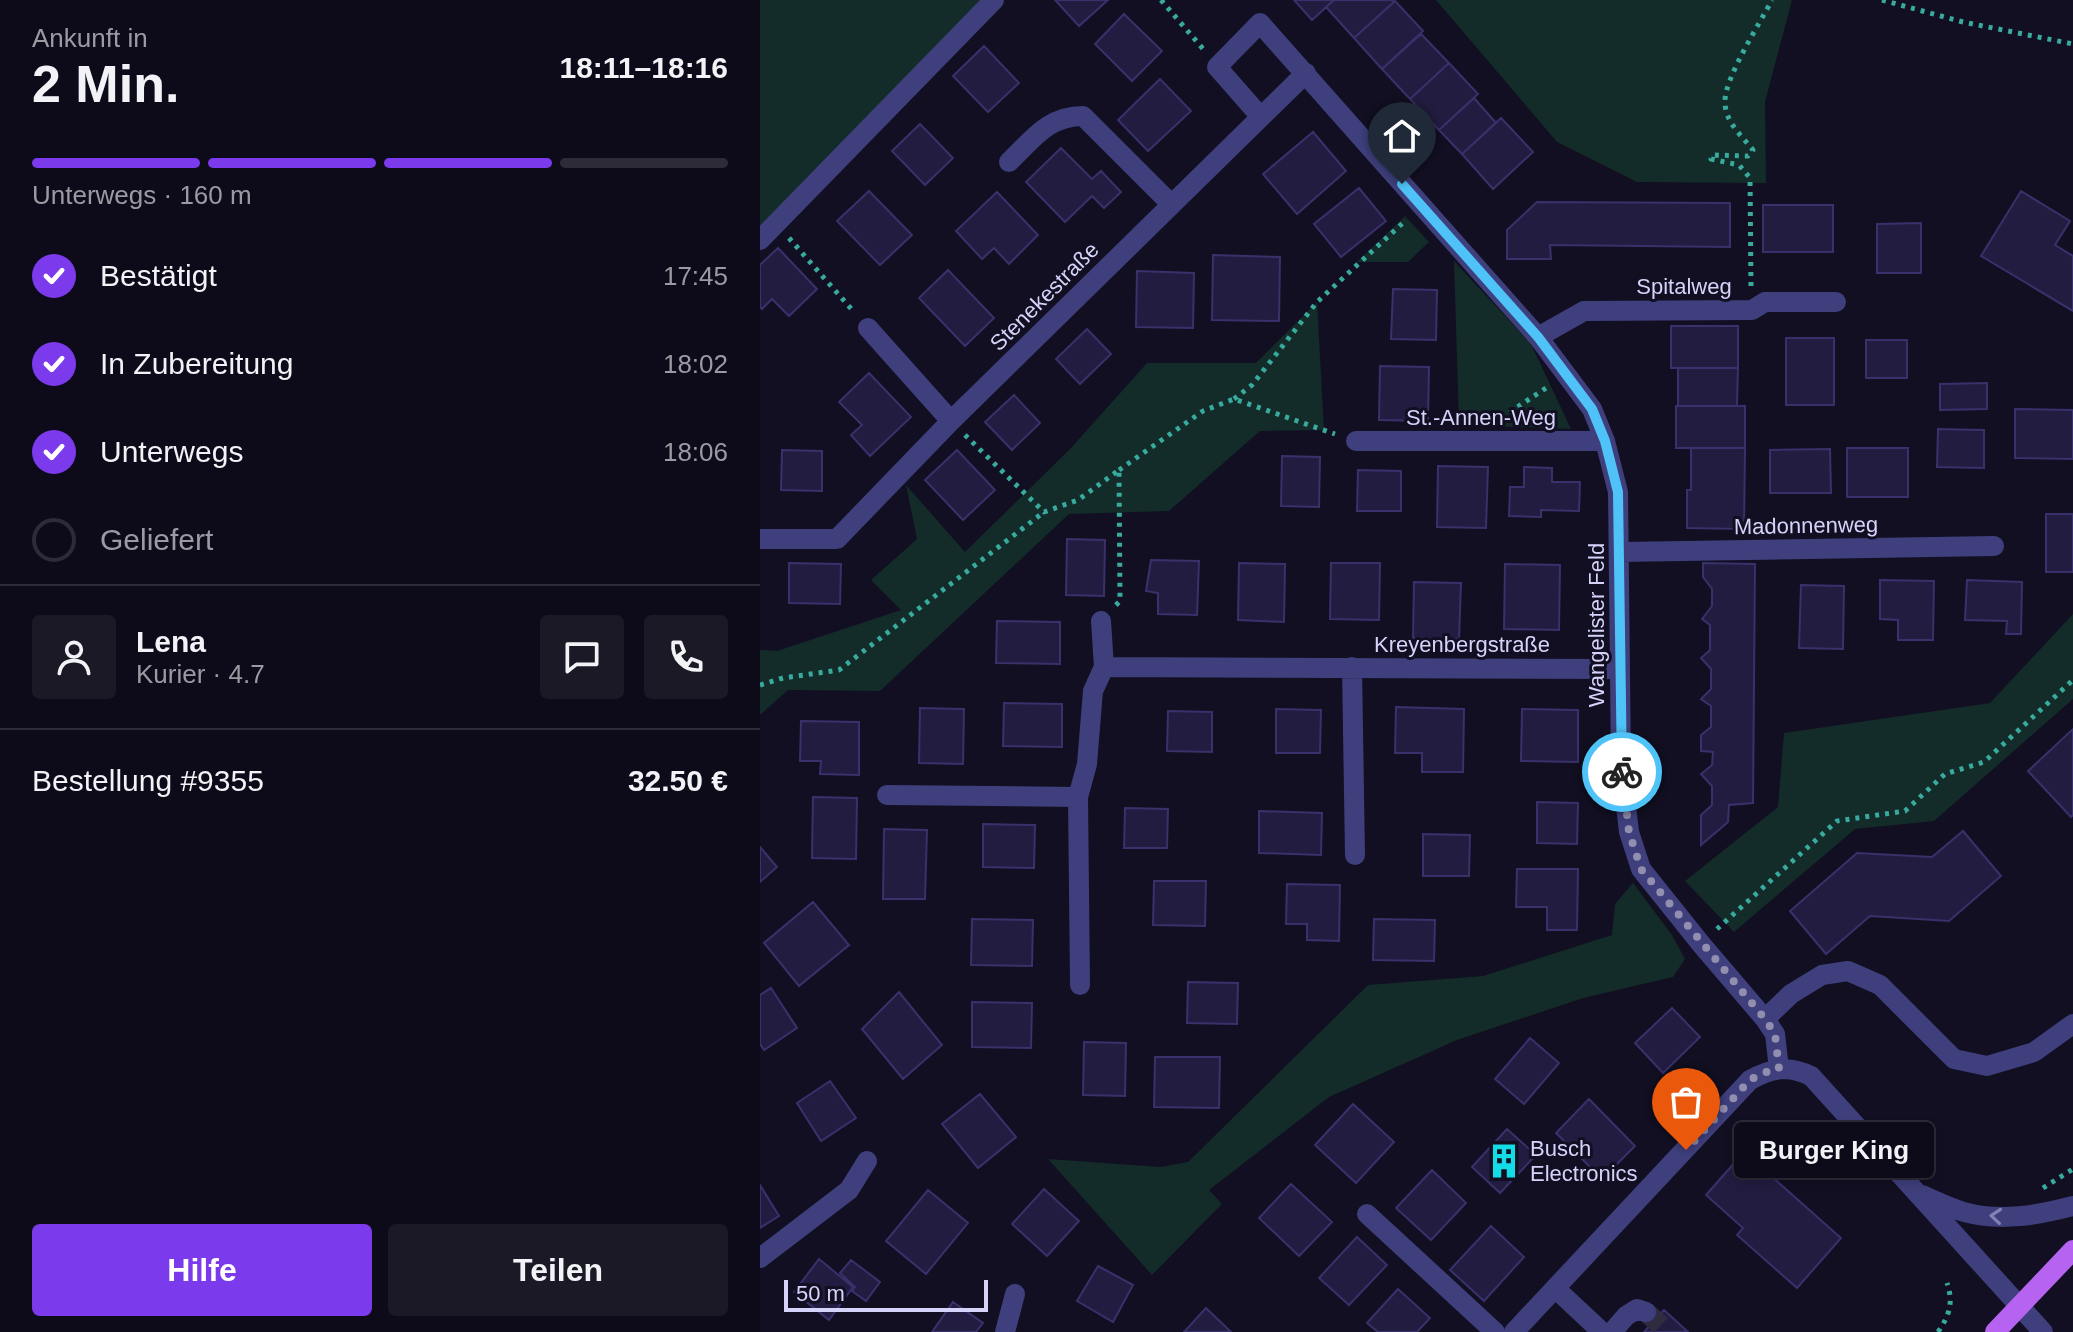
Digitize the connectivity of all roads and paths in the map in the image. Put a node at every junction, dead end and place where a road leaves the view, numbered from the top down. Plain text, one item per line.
1 (994, 0) edge
2 (1161, 0) edge
3 (1772, 0) edge
4 (1882, 0) edge
5 (2073, 44) edge
6 (1217, 67) junction
7 (1306, 73) junction
8 (1260, 116) junction
9 (1009, 162) dead end
10 (1171, 204) junction
11 (1422, 206) junction
12 (776, 223) junction
13 (760, 240) edge
14 (1836, 302) dead end
15 (1752, 310) junction
16 (868, 328) joint
17 (1538, 337) junction
18 (1566, 375) junction
19 (1234, 399) junction
20 (951, 421) junction
21 (1356, 441) joint
22 (1466, 441) junction
23 (1605, 441) junction
24 (1119, 470) junction
25 (1044, 512) junction
26 (760, 539) edge
27 (1994, 546) dead end
28 (1619, 552) junction
29 (1101, 621) joint
30 (1104, 667) junction
31 (1352, 667) junction
32 (1620, 669) junction
33 (2073, 680) edge
34 (760, 685) edge
35 (887, 795) dead end
36 (1078, 797) junction
37 (1355, 855) dead end
38 (1701, 944) junction
39 (1080, 985) dead end
40 (1765, 1019) junction
41 (2073, 1024) edge
42 (1779, 1069) junction
43 (867, 1161) dead end
44 (1919, 1194) junction
45 (2073, 1206) edge
46 (1367, 1214) dead end
47 (2073, 1250) edge
48 (760, 1258) edge
49 (1947, 1283) dead end
50 (1556, 1289) junction
51 (1015, 1294) dead end
52 (2020, 1305) junction
53 (1646, 1312) dead end
54 (1005, 1332) edge
55 (1495, 1332) edge
56 (1514, 1332) edge
57 (1602, 1332) edge
58 (1612, 1332) edge
59 (1938, 1332) edge
60 (1995, 1332) edge
61 (2043, 1332) edge

1 - 12 street
2 - 6 path
3 - 15 path
4 - 5 path
6 - 7 street, Wangelister Feld
6 - 8 street
7 - 8 street, Stenekestraße
7 - 11 street, Wangelister Feld
8 - 10 street, Stenekestraße
9 - 10 street
10 - 20 street, Stenekestraße
11 - 17 street, Wangelister Feld
11 - 19 path
12 - 13 street
12 - 16 path
14 - 15 street, Spitalweg
15 - 17 street, Spitalweg
16 - 20 street
17 - 18 street, Wangelister Feld
18 - 22 path
18 - 23 street, Wangelister Feld
19 - 21 path
19 - 24 path
20 - 25 path
20 - 26 street, Stenekestraße
21 - 22 street, St.-Annen-Weg
22 - 23 street, St.-Annen-Weg
23 - 28 street, Wangelister Feld
24 - 25 path
24 - 29 path
25 - 34 path
27 - 28 street, Madonnenweg
28 - 32 street, Wangelister Feld
29 - 30 street
30 - 31 street, Kreyenbergstraße
30 - 36 street
31 - 32 street, Kreyenbergstraße
31 - 37 street, Kreyenbergstraße
32 - 38 street, Wangelister Feld
33 - 38 path
35 - 36 street
36 - 39 street
38 - 40 street, Wangelister Feld
40 - 41 street
40 - 42 street, Wangelister Feld
42 - 44 street
42 - 50 street
43 - 48 street
45 -> 44 street
44 - 52 street
46 - 55 street
47 - 52 main road
49 - 59 path
50 - 56 street
50 - 57 street
51 - 54 street
52 - 60 main road
52 - 61 street
53 - 58 street

